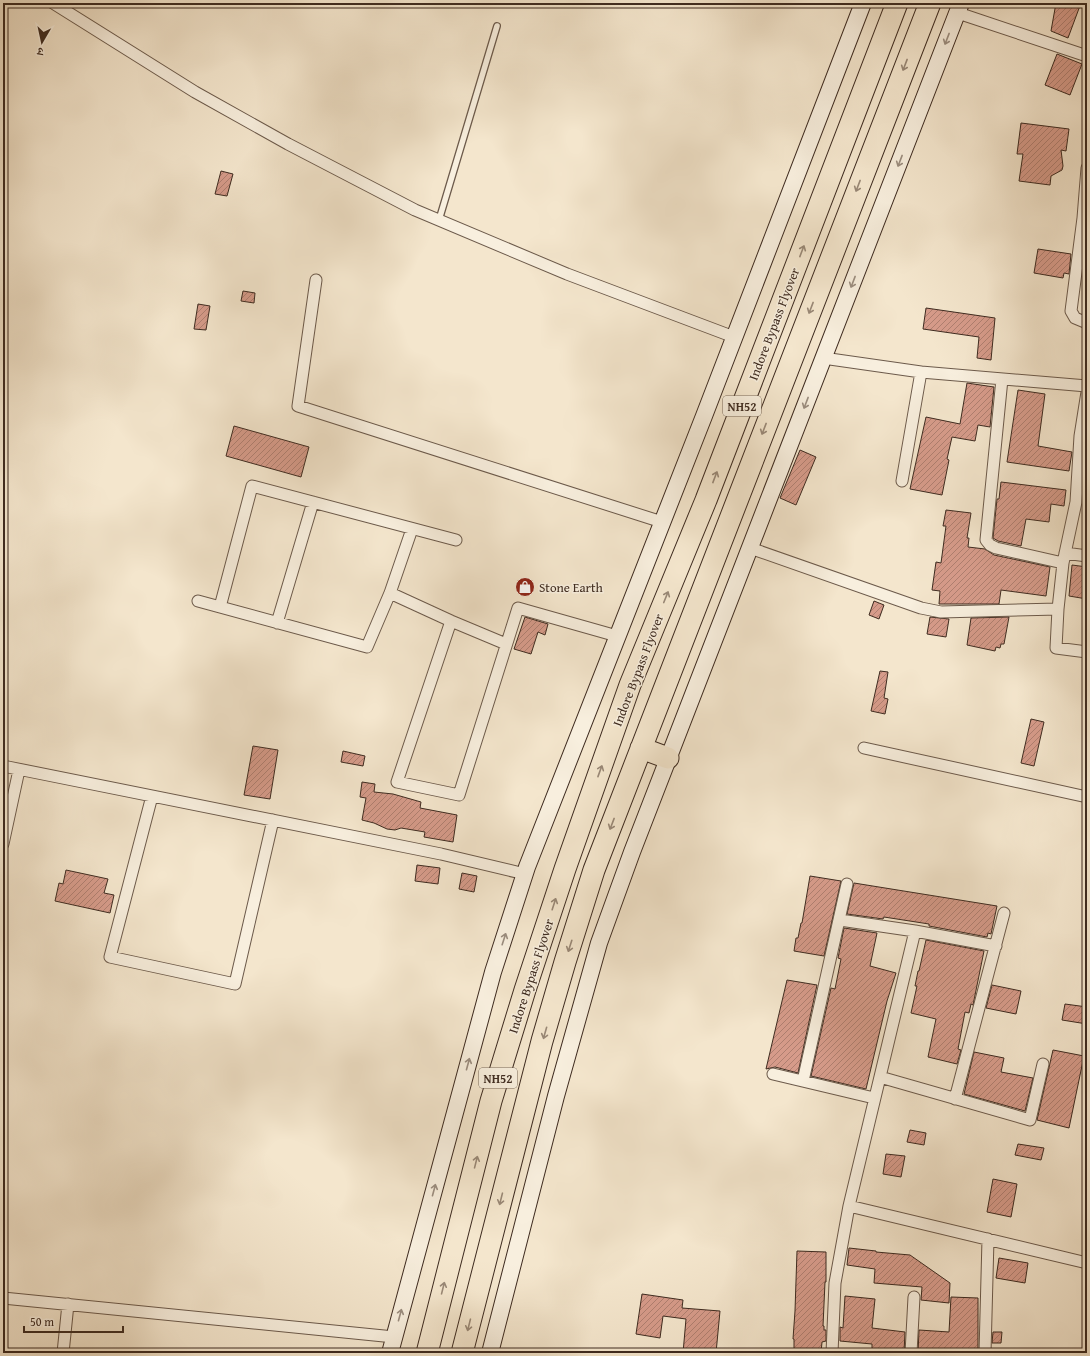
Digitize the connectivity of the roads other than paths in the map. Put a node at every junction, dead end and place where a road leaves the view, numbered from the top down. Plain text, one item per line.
1 (53, 3) edge
2 (864, 3) edge
3 (897, 3) edge
4 (930, 3) edge
5 (959, 8) edge
6 (497, 26) dead end
7 (1087, 56) edge
8 (1087, 168) edge
9 (439, 220) junction
10 (1084, 240) edge
11 (316, 280) dead end
12 (1087, 323) edge
13 (734, 337) junction
14 (823, 358) junction
15 (921, 372) junction
16 (1002, 379) junction
17 (1087, 386) edge
18 (1087, 392) edge
19 (1082, 474) edge
20 (902, 481) dead end
21 (313, 502) junction
22 (662, 522) junction
23 (412, 529) junction
24 (456, 540) dead end
25 (750, 548) junction
26 (1087, 556) edge
27 (1064, 558) junction
28 (390, 593) junction
29 (198, 601) dead end
30 (220, 607) junction
31 (1058, 609) junction
32 (451, 622) junction
33 (277, 623) junction
34 (617, 636) junction
35 (506, 644) junction
36 (1087, 652) edge
37 (641, 748) junction
38 (864, 748) dead end
39 (668, 758) junction
40 (3, 766) edge
41 (19, 770) junction
42 (152, 796) junction
43 (1087, 797) edge
44 (272, 820) junction
45 (3, 844) edge
46 (525, 874) junction
47 (847, 884) dead end
48 (1004, 913) dead end
49 (840, 920) junction
50 (915, 931) junction
51 (996, 946) junction
52 (1043, 1064) dead end
53 (773, 1074) dead end
54 (880, 1077) junction
55 (803, 1081) junction
56 (874, 1098) junction
57 (955, 1099) junction
58 (849, 1206) junction
59 (988, 1239) junction
60 (1087, 1263) edge
61 (914, 1297) dead end
62 (3, 1298) edge
63 (68, 1304) junction
64 (394, 1337) junction
65 (63, 1353) edge
66 (390, 1353) edge
67 (427, 1353) edge
68 (462, 1353) edge
69 (490, 1353) edge
70 (832, 1353) edge
71 (911, 1353) edge
72 (984, 1353) edge

1 - 9 street
2 - 13 street
67 -> 3 highway, Indore Bypass Flyover / NH52
4 -> 37 highway, NH52
5 - 7 street
5 -> 14 street
6 - 9 lane
8 - 10 street
9 - 13 street
10 - 12 street
11 - 22 street
13 - 22 street
14 - 15 street
14 -> 25 street
15 - 16 street
15 - 20 street
16 - 17 street
16 - 27 street
18 - 19 street
19 - 27 street
21 - 23 street
21 - 30 street
21 - 33 street
22 - 34 street
23 - 24 street
23 - 28 street
25 - 31 street
25 - 39 street
26 - 27 street
27 - 31 street
28 - 32 street
28 - 33 street
29 - 30 street
30 - 33 street
31 - 36 street
32 - 35 street
32 - 35 street
34 - 35 street
34 - 46 street
37 - 39 highway
37 -> 68 highway, NH52
38 - 43 street
39 - 69 street
40 - 41 street
41 - 42 street
41 - 45 street
42 - 44 street
42 - 44 street
44 - 46 street
64 -> 46 street
47 - 49 street
48 - 51 street
49 - 50 street
49 - 55 street
50 - 51 street
50 - 54 street
51 - 57 street
52 - 57 street
53 - 55 street
54 - 56 street
54 - 57 street
55 - 56 street
56 - 58 street
58 - 59 street
58 - 70 street
59 - 60 street
59 - 72 street
61 - 71 street
62 - 63 street
63 - 64 street
63 - 65 street
64 - 66 street

